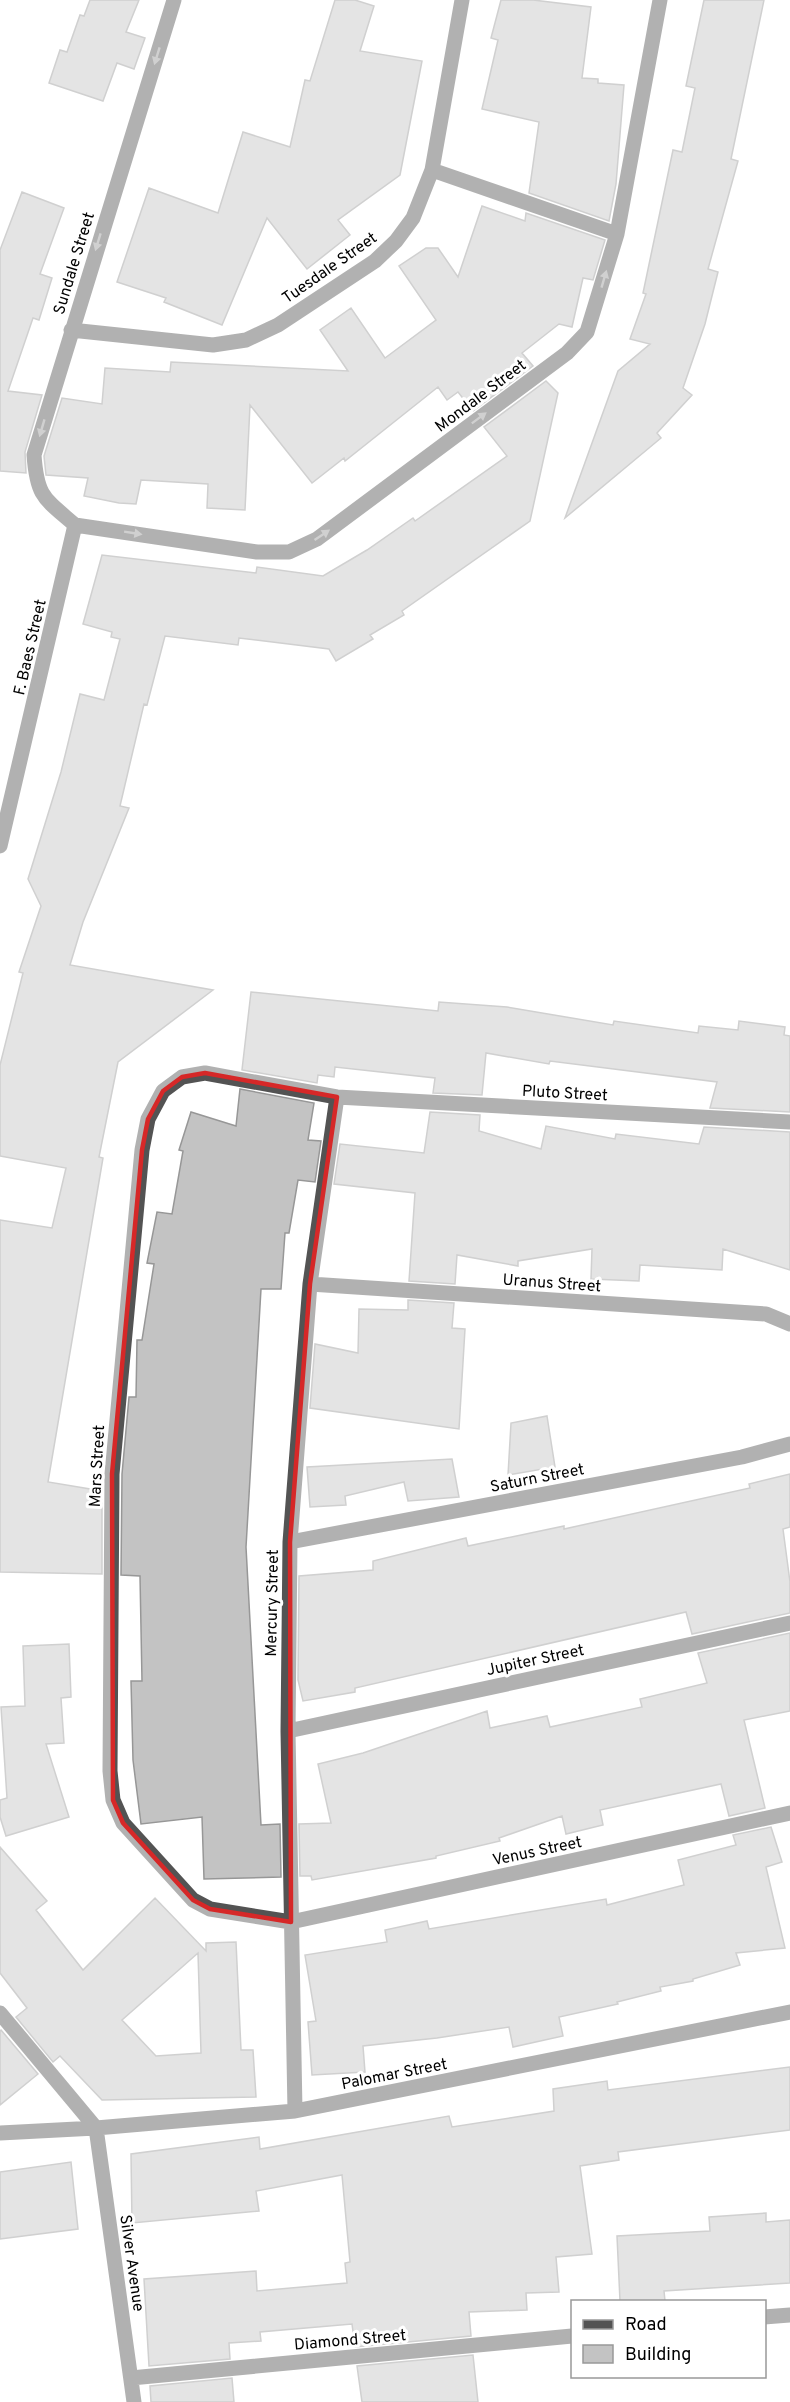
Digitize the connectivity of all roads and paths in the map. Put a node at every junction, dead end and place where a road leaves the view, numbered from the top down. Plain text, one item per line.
1 (174, 0) edge
2 (462, 0) edge
3 (660, 0) edge
4 (432, 170) junction
5 (617, 234) junction
6 (71, 330) junction
7 (75, 525) junction
8 (0, 846) edge
9 (338, 1097) junction
10 (790, 1122) edge
11 (310, 1284) junction
12 (790, 1324) edge
13 (790, 1444) edge
14 (290, 1542) junction
15 (790, 1623) edge
16 (288, 1731) junction
17 (790, 1813) edge
18 (291, 1922) junction
19 (790, 2012) edge
20 (0, 2013) edge
21 (295, 2111) junction
22 (96, 2128) junction
23 (0, 2133) edge
24 (790, 2315) edge
25 (766, 2318) edge
26 (571, 2336) edge
27 (130, 2378) junction
28 (134, 2402) edge

1 -> 6 street, Sundale Street
2 - 4 street, Tuesdale Street
3 - 5 street, Mondale Street
4 - 5 street
4 - 6 street, Tuesdale Street
7 -> 5 street, Mondale Street
6 -> 7 street, Sundale Street
7 - 8 street, F. Baes Street
9 - 10 street, Pluto Street
9 - 11 street, Mercury Street
9 - 18 street, Mars Street
11 - 12 street, Uranus Street
11 - 14 street, Mercury Street
13 - 14 street, Saturn Street
14 - 16 street, Mercury Street
15 - 16 street, Jupiter Street
16 - 18 street, Mercury Street
17 - 18 street, Venus Street
18 - 21 street, Mercury Street
19 - 21 street, Palomar Street
20 - 22 street
21 - 22 street, Palomar Street
22 - 23 street, Palomar Street
22 - 27 street, Silver Avenue
24 - 25 street
26 - 27 street, Diamond Street
27 - 28 street, Silver Avenue

